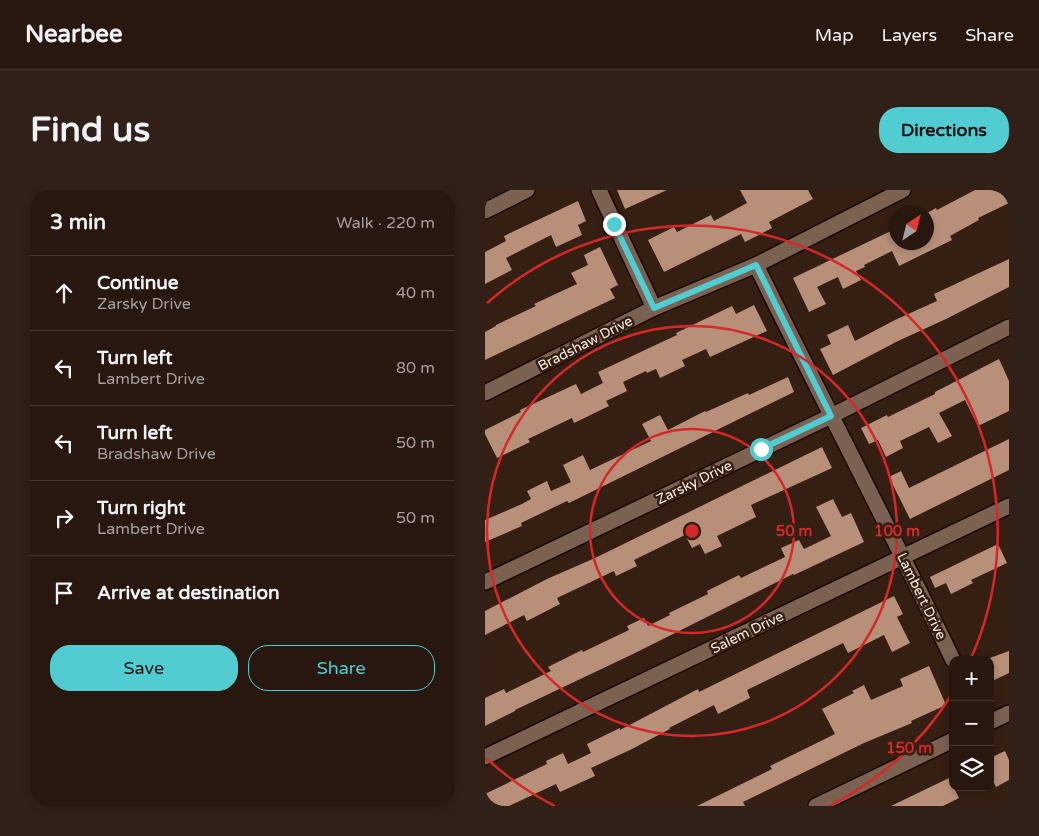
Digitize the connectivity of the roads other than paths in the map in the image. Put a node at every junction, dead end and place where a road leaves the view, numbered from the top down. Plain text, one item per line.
1 (527, 190) edge
2 (599, 190) edge
3 (903, 190) edge
4 (485, 211) edge
5 (756, 265) junction
6 (654, 308) junction
7 (1009, 327) edge
8 (485, 393) edge
9 (831, 416) junction
10 (1009, 506) edge
11 (903, 557) junction
12 (485, 582) edge
13 (951, 656) edge
14 (1009, 713) edge
15 (994, 720) edge
16 (949, 742) edge
17 (485, 757) edge
18 (816, 806) edge

1 - 4 street
2 - 6 street
3 - 5 street, Bradshaw Drive
5 - 6 street, Bradshaw Drive
5 - 9 street, Lambert Drive
6 - 8 street, Bradshaw Drive
7 - 9 street, Zarsky Drive
9 - 11 street, Lambert Drive
9 - 12 street, Zarsky Drive
10 - 11 street, Salem Drive
11 - 13 street, Lambert Drive
11 - 17 street, Salem Drive
14 - 15 street
16 - 18 street

